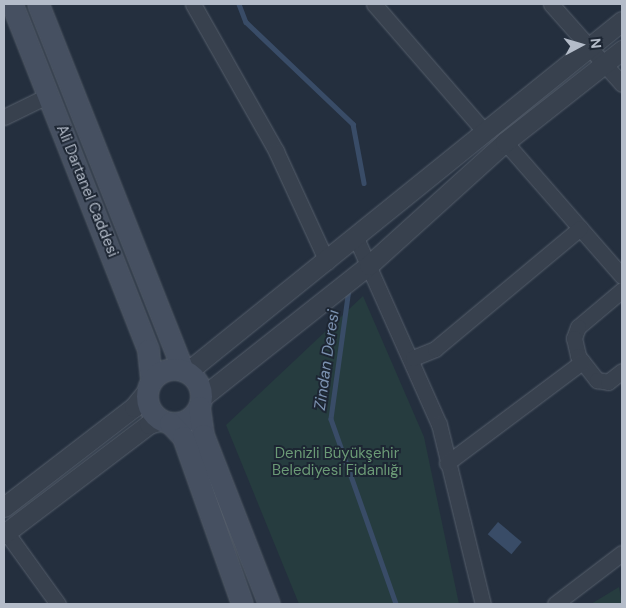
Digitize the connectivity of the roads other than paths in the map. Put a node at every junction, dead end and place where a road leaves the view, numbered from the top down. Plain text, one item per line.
1 (12, 4) edge
2 (38, 4) edge
3 (193, 4) edge
4 (374, 4) edge
5 (551, 4) edge
6 (622, 21) edge
7 (591, 49) junction
8 (622, 50) edge
9 (605, 65) junction
10 (622, 84) edge
11 (49, 95) junction
12 (4, 117) edge
13 (485, 132) junction
14 (505, 142) junction
15 (580, 228) junction
16 (356, 238) junction
17 (327, 262) junction
18 (369, 265) junction
19 (622, 276) edge
20 (622, 290) edge
21 (413, 358) junction
22 (582, 362) junction
23 (185, 371) junction
24 (622, 371) edge
25 (149, 386) junction
26 (200, 403) junction
27 (166, 421) junction
28 (447, 463) junction
29 (4, 507) edge
30 (5, 533) edge
31 (622, 553) edge
32 (58, 604) edge
33 (242, 604) edge
34 (269, 604) edge
35 (484, 604) edge
36 (554, 604) edge

1 - 11 main road, Ali Dartanel Caddesi
2 - 23 main road, Ali Dartanel Caddesi
3 - 17 street
4 - 13 street
5 - 7 street
6 - 7 street
7 - 9 street
7 - 13 street
8 - 9 street
9 - 10 street
9 - 14 street
11 - 12 street
11 - 25 main road, Ali Dartanel Caddesi
13 - 16 street
14 - 15 street
14 - 18 street
15 - 19 street
15 - 21 street
16 - 17 street
16 - 18 street
17 - 23 street
18 - 21 street
18 - 26 street
20 - 22 street
21 - 28 street
22 - 24 street
22 - 28 street
23 - 25 main road
23 - 26 main road, Ali Dartanel Caddesi
25 - 27 main road, Ali Dartanel Caddesi
25 - 29 street
26 - 27 main road
26 - 34 main road, Ali Dartanel Caddesi
27 - 30 street
27 - 33 main road, Ali Dartanel Caddesi
28 - 35 street
30 - 32 street
31 - 36 street

